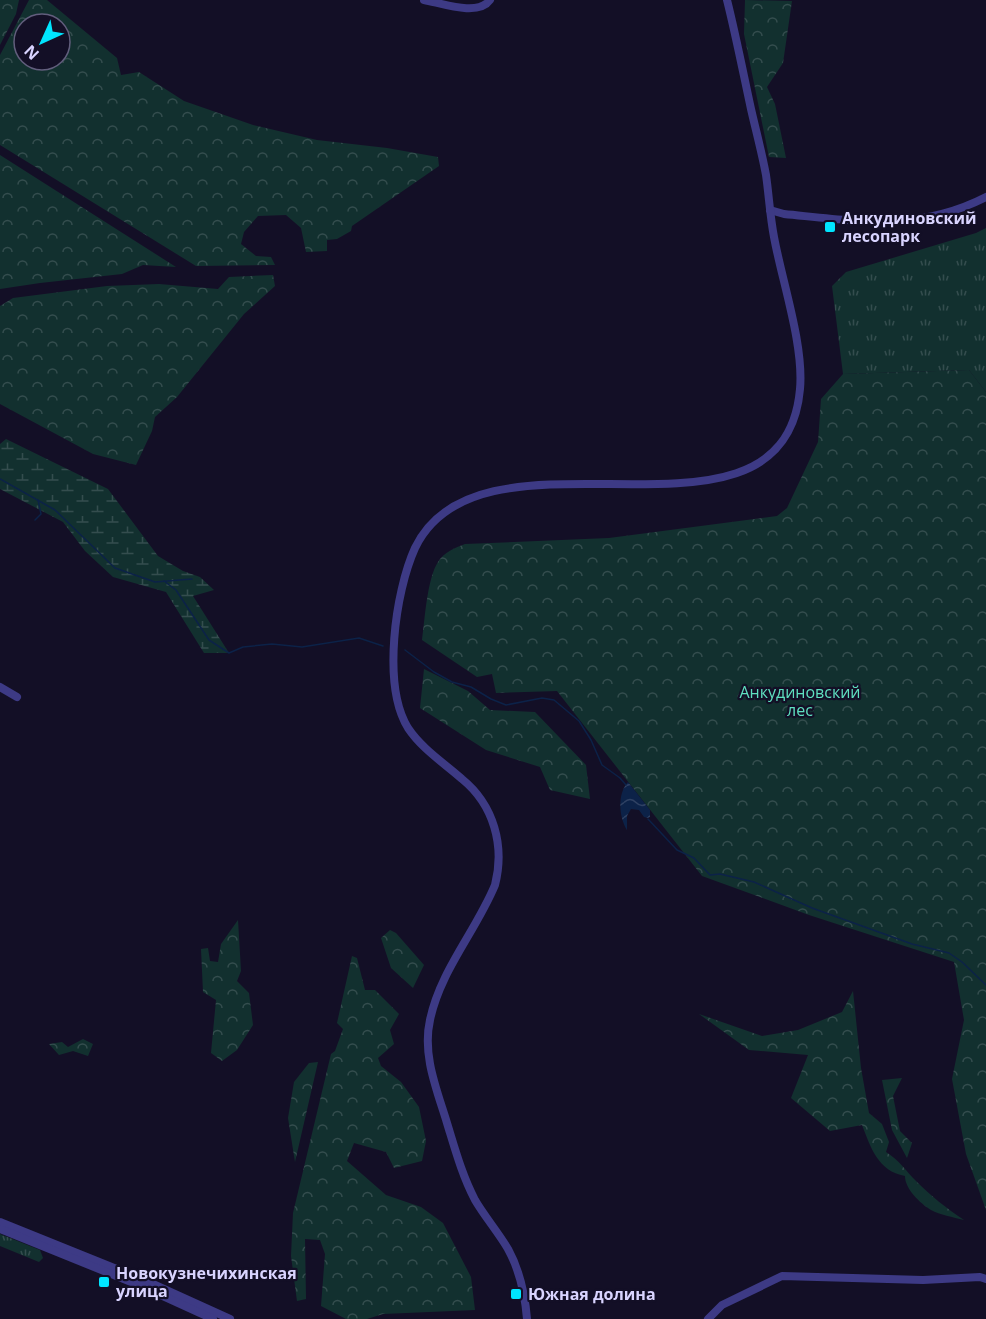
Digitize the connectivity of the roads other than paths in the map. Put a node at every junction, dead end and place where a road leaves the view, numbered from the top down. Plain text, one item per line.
1 (424, 0) edge
2 (490, 0) edge
3 (728, 0) edge
4 (464, 4) edge
5 (986, 197) edge
6 (770, 210) junction
7 (794, 215) junction
8 (774, 236) junction
9 (0, 687) edge
10 (17, 697) dead end
11 (0, 1222) edge
12 (0, 1230) edge
13 (986, 1279) edge
14 (213, 1319) edge
15 (230, 1319) edge
16 (527, 1319) edge
17 (708, 1319) edge

1 - 4 street
2 - 4 street
3 - 6 street
5 - 7 street
6 - 7 street
6 - 8 street
7 - 8 street
8 - 16 street
9 - 10 street
11 - 15 street
12 - 14 street
13 - 17 street

